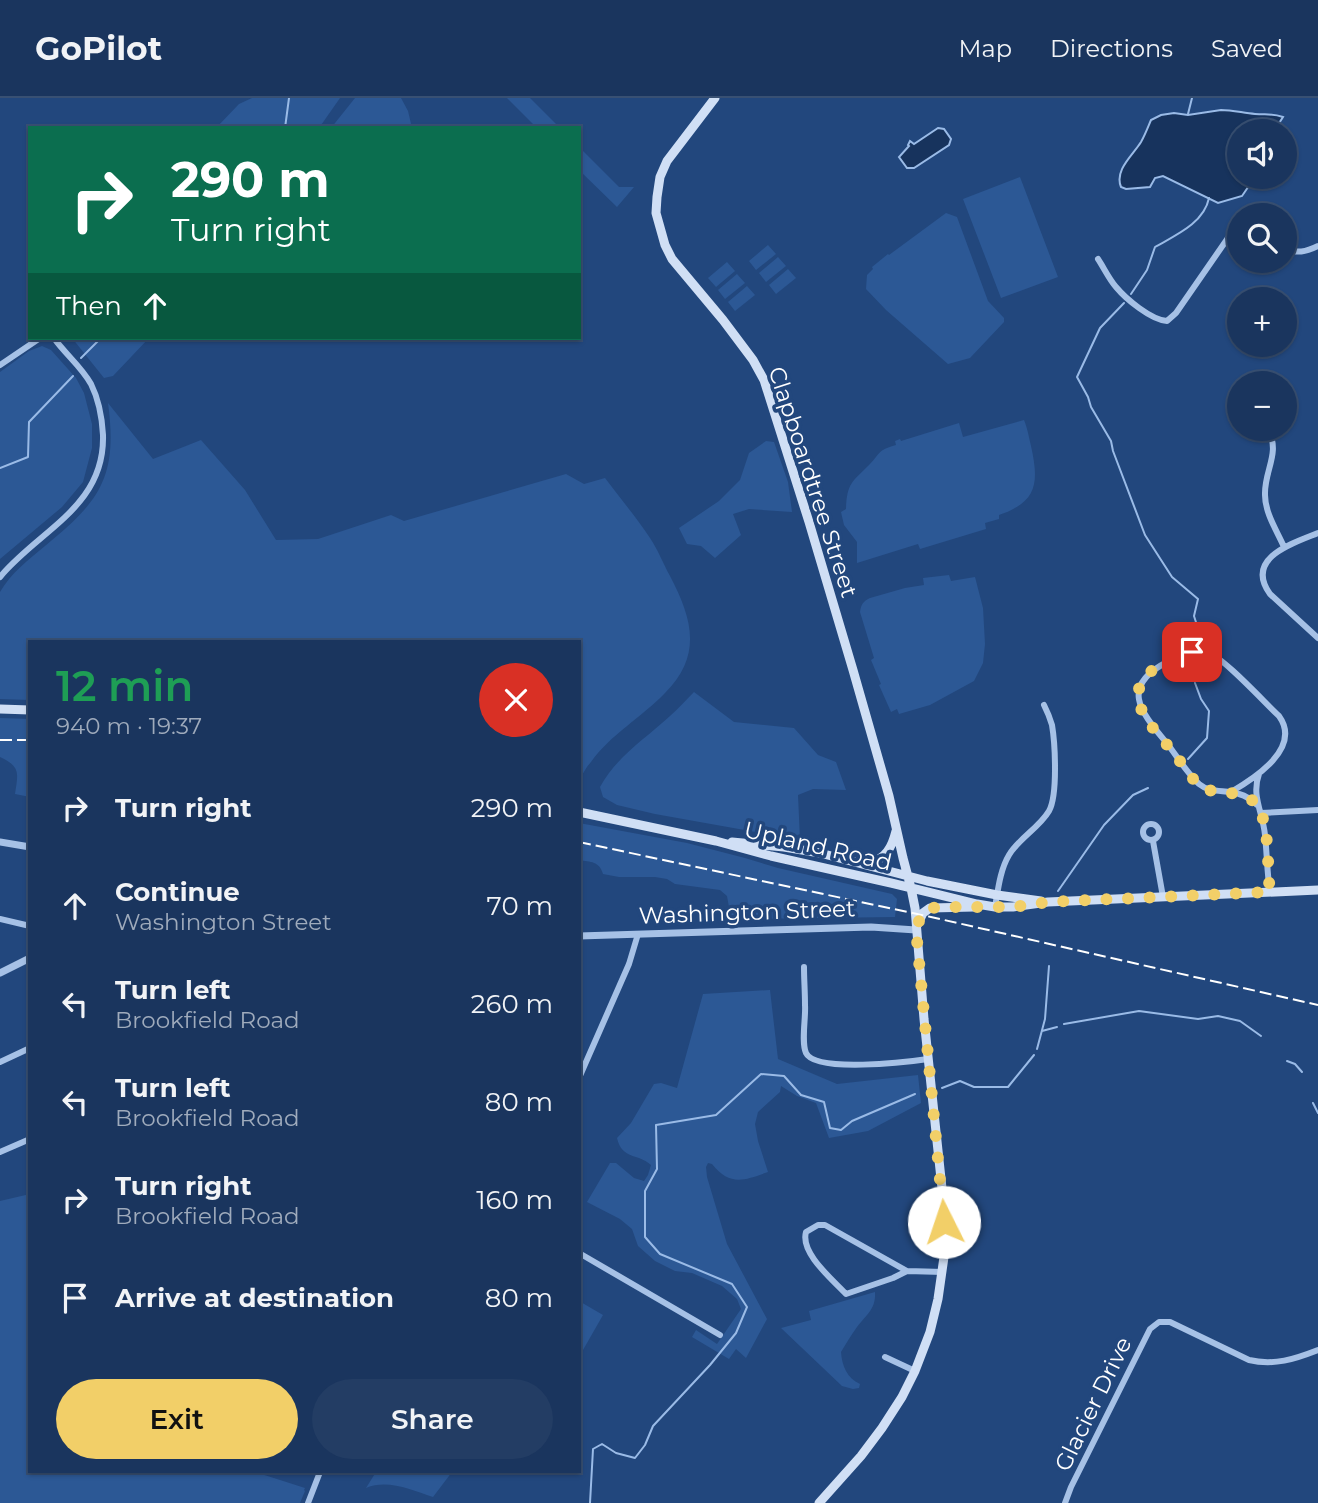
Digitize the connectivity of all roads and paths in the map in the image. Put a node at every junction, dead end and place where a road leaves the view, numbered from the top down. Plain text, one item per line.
1 (715, 98) edge
2 (1227, 239) edge
3 (1318, 246) edge
4 (1297, 252) edge
5 (1098, 259) dead end
6 (37, 340) edge
7 (56, 340) edge
8 (0, 365) edge
9 (1273, 441) edge
10 (1318, 533) edge
11 (1284, 547) junction
12 (0, 577) edge
13 (1318, 638) edge
14 (1044, 705) dead end
15 (0, 709) edge
16 (28, 710) edge
17 (1259, 774) junction
18 (1231, 792) junction
19 (1257, 805) junction
20 (1318, 810) edge
21 (581, 812) edge
22 (1261, 813) junction
23 (896, 829) junction
24 (716, 841) junction
25 (1153, 841) dead end
26 (0, 842) edge
27 (28, 848) edge
28 (862, 864) junction
29 (908, 875) junction
30 (911, 888) junction
31 (1318, 890) edge
32 (1270, 892) junction
33 (997, 895) junction
34 (1163, 897) junction
35 (1048, 902) junction
36 (995, 907) junction
37 (0, 919) edge
38 (28, 926) edge
39 (916, 930) junction
40 (638, 934) junction
41 (581, 936) edge
42 (28, 959) edge
43 (804, 967) dead end
44 (0, 973) edge
45 (28, 1049) edge
46 (928, 1059) junction
47 (0, 1062) edge
48 (581, 1073) edge
49 (28, 1140) edge
50 (0, 1152) edge
51 (581, 1254) edge
52 (907, 1271) junction
53 (943, 1272) junction
54 (720, 1335) dead end
55 (1318, 1350) edge
56 (885, 1357) dead end
57 (915, 1371) junction
58 (320, 1473) edge
59 (836, 1484) junction
60 (309, 1503) edge
61 (819, 1503) edge
62 (829, 1503) edge
63 (1065, 1503) edge

1 - 23 main road, Clapboardtree Street
2 - 5 street
3 - 4 street
6 - 8 street
7 - 12 street
9 - 11 street
10 - 11 street
11 - 13 street
14 - 33 street
15 - 16 main road
17 - 18 street
17 - 18 street
17 - 19 street
18 - 19 street
19 - 22 street
20 - 22 street
21 - 24 main road, Upland Road
22 - 32 street
23 - 28 main road
23 - 29 main road, Clapboardtree Street
24 - 28 main road, Upland Road
24 - 30 main road, Upland Road
25 - 34 street
26 - 27 street
28 - 29 main road, Upland Road
29 - 30 main road, Clapboardtree Street
29 - 33 main road
30 - 36 main road
30 - 39 main road, Clapboardtree Street
31 - 32 main road
32 - 34 main road
33 - 35 main road
33 - 36 street
34 - 35 main road
35 - 36 main road
36 - 39 main road
37 - 38 street
39 - 40 street, Washington Street
39 - 46 main road, Clapboardtree Street
40 - 41 street, Washington Street
40 - 48 street
42 - 44 street
43 - 46 street
45 - 47 street
46 - 53 main road, Clapboardtree Street
49 - 50 street
51 - 54 street
52 - 52 street
52 - 53 street
53 - 57 main road, Clapboardtree Street
55 - 63 street, Glacier Drive
56 - 57 street
57 - 59 main road, Clapboardtree Street
58 - 60 street
59 - 61 main road, Clapboardtree Street
59 - 62 main road

